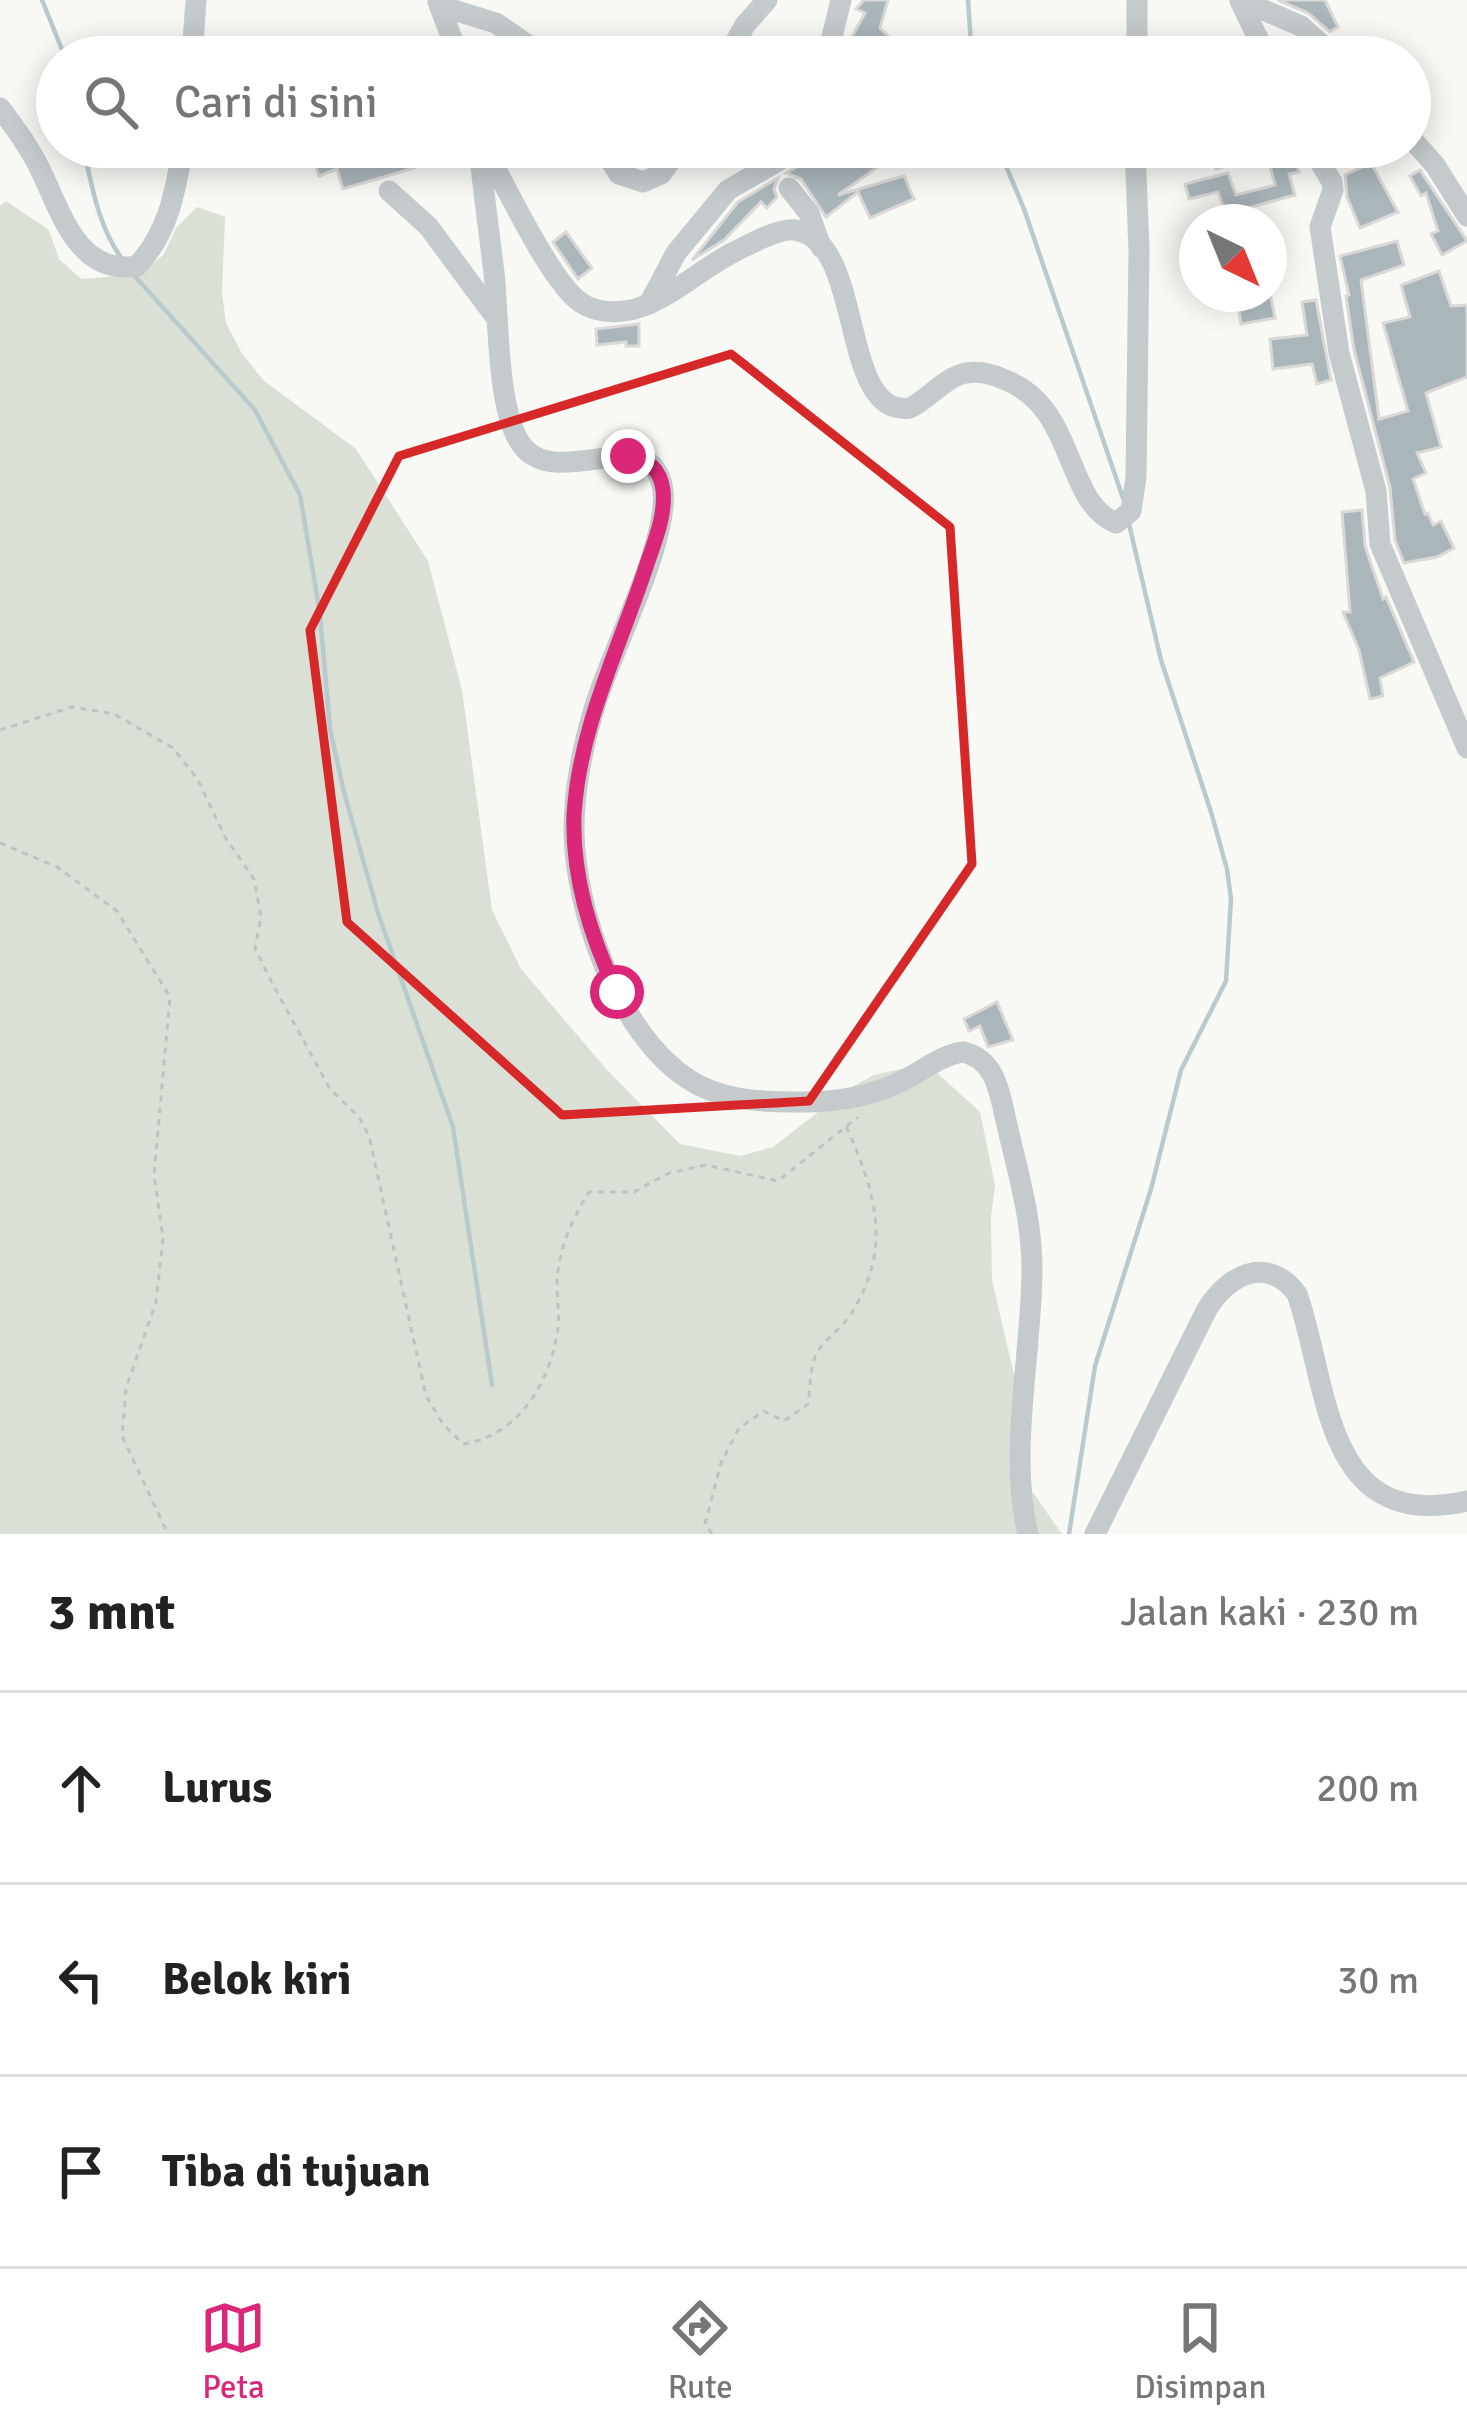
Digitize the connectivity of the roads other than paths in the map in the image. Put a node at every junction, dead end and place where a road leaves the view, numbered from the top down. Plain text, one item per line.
1 (196, 0) edge
2 (767, 0) edge
3 (841, 0) edge
4 (1138, 0) edge
5 (1240, 1) edge
6 (439, 3) edge
7 (193, 36) edge
8 (451, 36) edge
9 (514, 36) edge
10 (739, 36) edge
11 (832, 36) edge
12 (1137, 36) edge
13 (1257, 36) edge
14 (1311, 36) edge
15 (0, 108) edge
16 (1431, 160) edge
17 (36, 163) edge
18 (38, 168) edge
19 (178, 168) edge
20 (484, 168) edge
21 (494, 168) edge
22 (615, 168) edge
23 (665, 168) edge
24 (766, 168) edge
25 (1136, 168) edge
26 (1324, 168) edge
27 (789, 188) dead end
28 (389, 191) dead end
29 (1467, 216) edge
30 (821, 248) junction
31 (649, 304) junction
32 (497, 320) junction
33 (1467, 748) edge
34 (1467, 1501) edge
35 (1028, 1534) edge
36 (1095, 1534) edge

1 - 7 street
2 - 10 street
3 - 11 street
4 - 12 street
5 - 13 street
5 - 14 street
6 - 8 street
6 - 9 street
15 - 17 street
16 - 29 street
18 - 19 street
20 - 32 street
21 - 31 street
22 - 23 street
24 - 31 street
25 - 30 street
26 - 33 street
27 - 30 street
28 - 32 street
30 - 31 street
32 - 35 street
34 - 36 street

